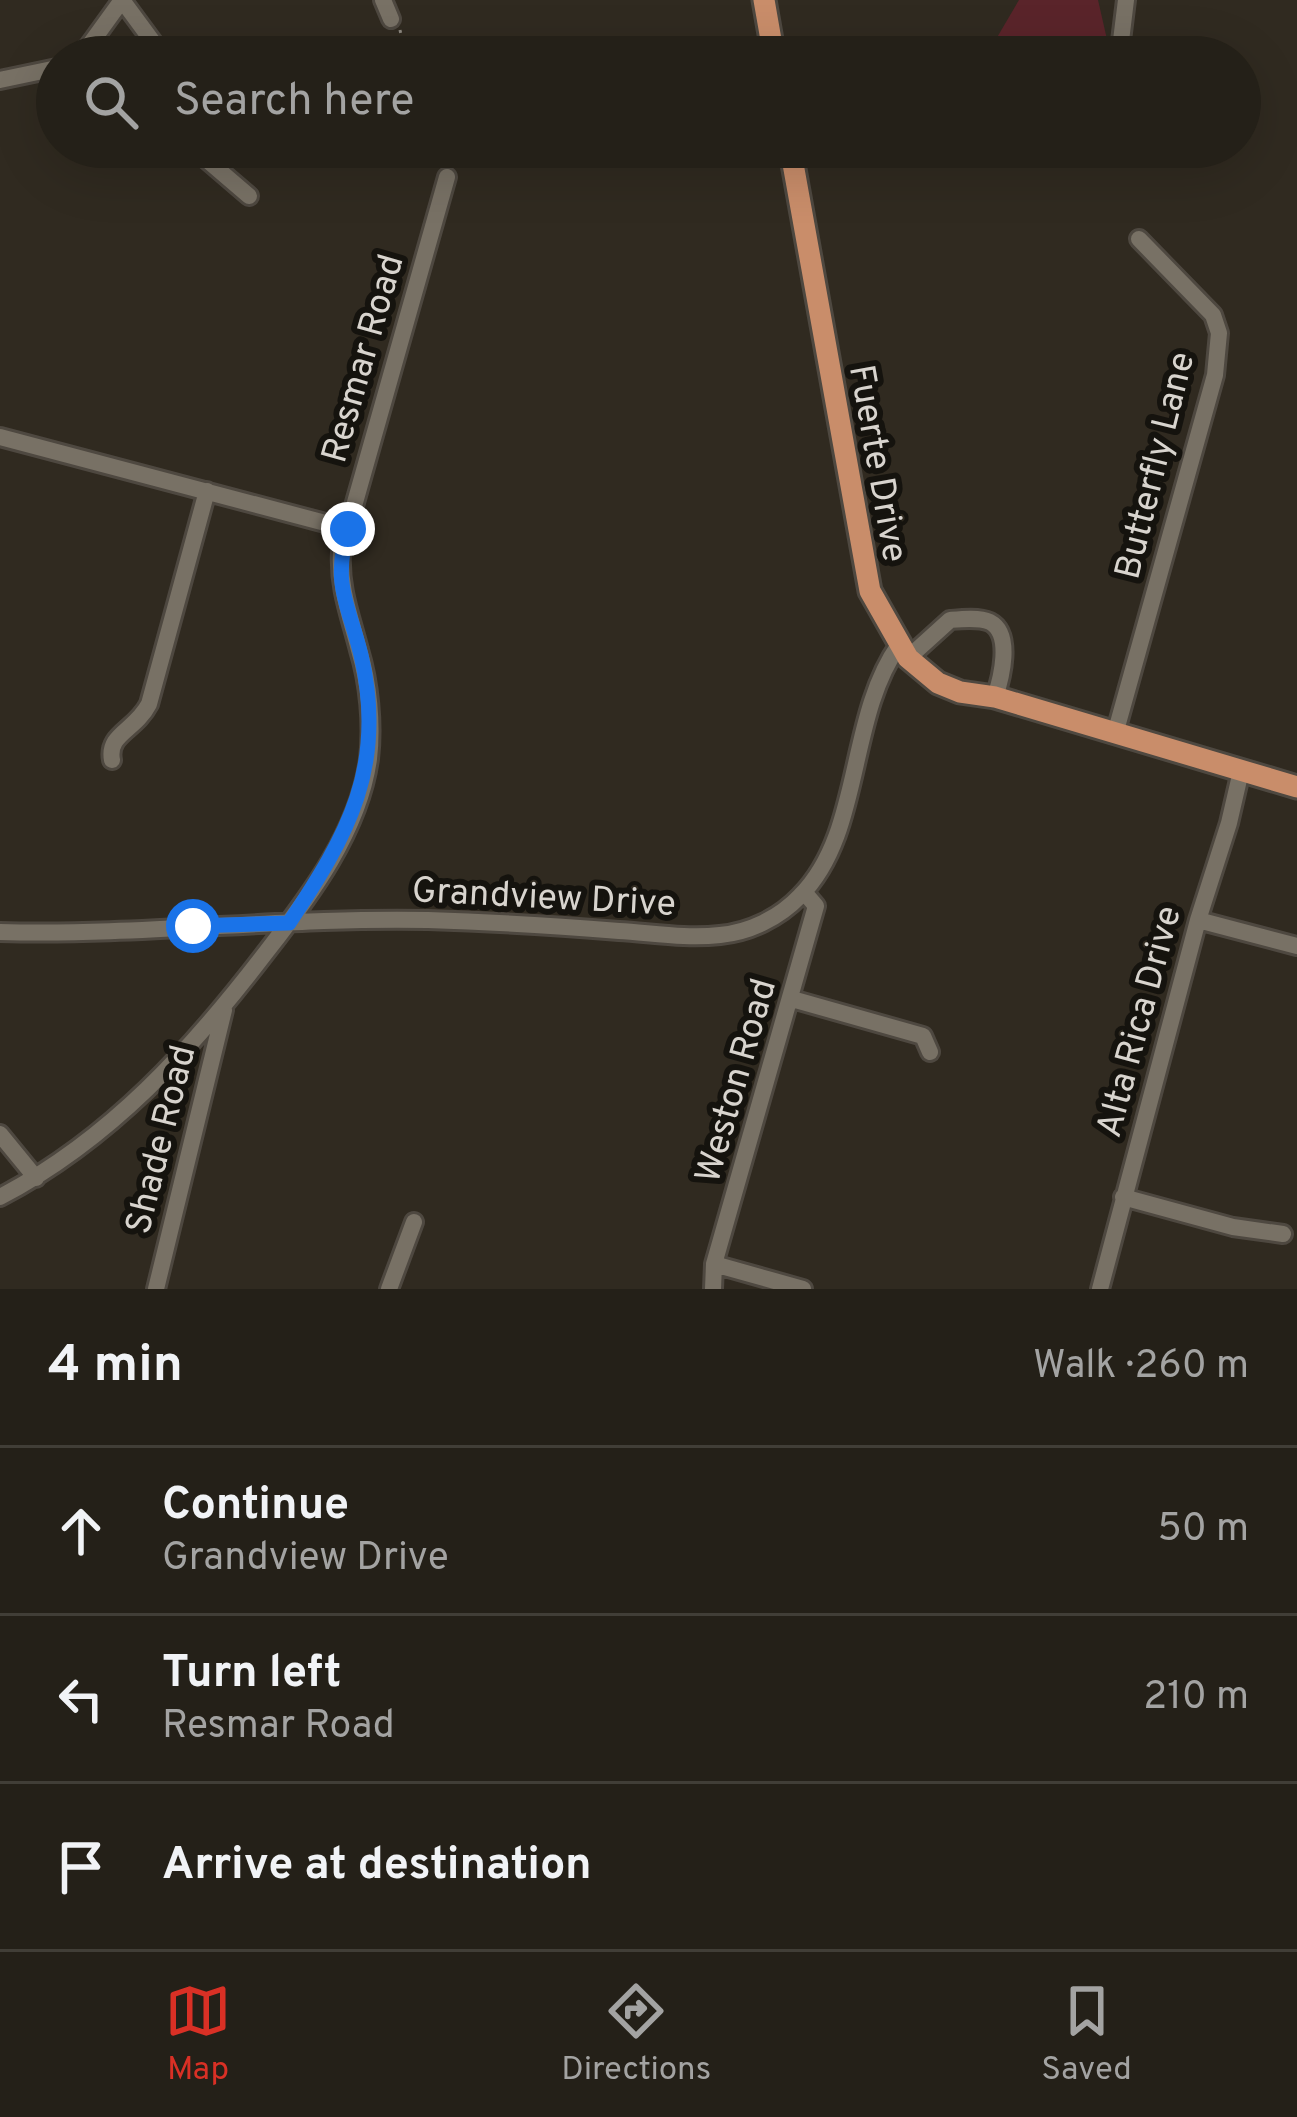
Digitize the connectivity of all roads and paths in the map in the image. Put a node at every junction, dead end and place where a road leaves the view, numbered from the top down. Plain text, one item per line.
1 (122, 0) edge
2 (383, 0) edge
3 (764, 0) edge
4 (1126, 0) edge
5 (391, 19) joint
6 (96, 36) edge
7 (149, 36) edge
8 (401, 36) edge
9 (770, 36) edge
10 (1122, 36) edge
11 (36, 73) edge
12 (3, 82) edge
13 (216, 168) edge
14 (443, 168) edge
15 (794, 168) edge
16 (447, 177) joint
17 (249, 196) dead end
18 (1138, 238) dead end
19 (0, 437) edge
20 (207, 491) junction
21 (348, 529) junction
22 (903, 651) junction
23 (995, 697) junction
24 (1115, 734) junction
25 (112, 760) dead end
26 (1241, 771) junction
27 (1297, 787) edge
28 (804, 892) junction
29 (1198, 920) junction
30 (289, 923) junction
31 (0, 932) edge
32 (1297, 946) edge
33 (791, 999) junction
34 (225, 1006) junction
35 (930, 1052) dead end
36 (0, 1134) edge
37 (36, 1178) junction
38 (0, 1197) edge
39 (1123, 1197) junction
40 (414, 1222) dead end
41 (1283, 1234) dead end
42 (715, 1264) junction
43 (156, 1289) edge
44 (389, 1289) edge
45 (713, 1289) edge
46 (803, 1289) edge
47 (1100, 1289) edge

1 - 6 street
1 - 7 street
2 - 5 street
3 - 9 main road
4 - 10 street
5 - 8 path
11 - 12 street
13 - 17 street
14 - 16 path
15 - 22 main road, Fuerte Drive
16 - 21 street, Resmar Road
18 - 24 street, Butterfly Lane
19 - 20 street
20 - 21 street
20 - 25 street
21 - 30 street, Resmar Road
22 - 23 main road, Fuerte Drive
22 - 23 street
22 - 28 street, Grandview Drive
23 - 24 main road, Fuerte Drive
24 - 26 main road, Fuerte Drive
26 - 27 main road, Fuerte Drive
26 - 29 street, Alta Rica Drive
28 - 30 street, Grandview Drive
28 - 33 street, Weston Road
29 - 32 street
29 - 39 street, Alta Rica Drive
30 - 31 street, Grandview Drive
30 - 34 street, Resmar Road
33 - 35 street
33 - 42 street, Weston Road
34 - 37 street, Resmar Road
34 - 43 street, Shade Road
36 - 37 street
37 - 38 street, Resmar Road
39 - 41 street
39 - 47 street, Alta Rica Drive
40 - 44 street
42 - 45 street, Weston Road
42 - 46 street

